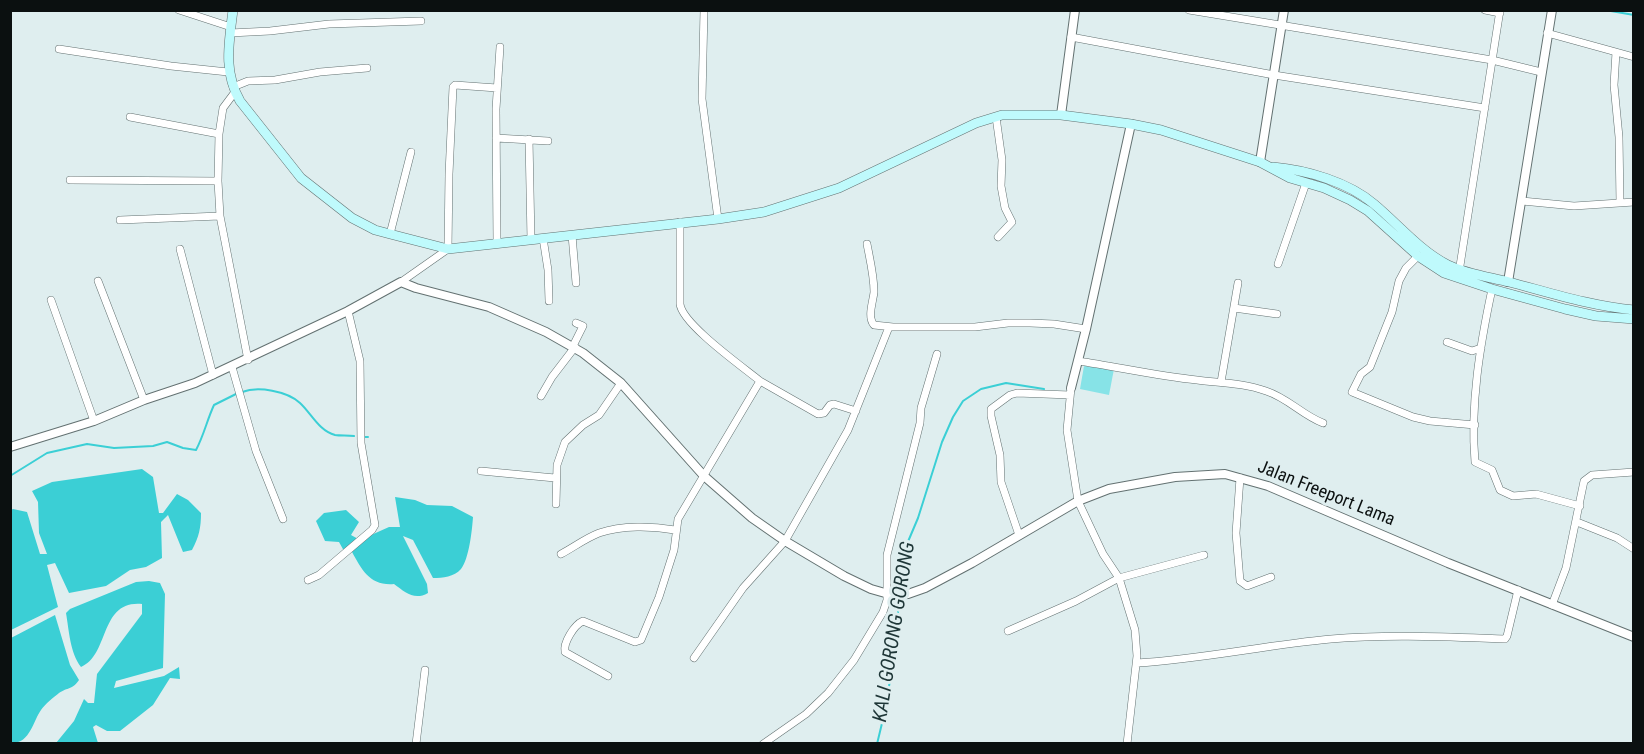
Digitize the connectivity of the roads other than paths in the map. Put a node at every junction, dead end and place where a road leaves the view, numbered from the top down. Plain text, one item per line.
1 (179, 10) edge
2 (232, 10) edge
3 (704, 10) edge
4 (1075, 10) edge
5 (1189, 10) edge
6 (1284, 10) edge
7 (1485, 10) edge
8 (1551, 10) edge
9 (1500, 12) edge
10 (421, 21) dead end
11 (1282, 26) junction
12 (230, 30) junction
13 (1547, 33) junction
14 (1071, 37) junction
15 (500, 47) dead end
16 (60, 49) dead end
17 (1617, 52) junction
18 (1634, 57) edge
19 (1492, 60) junction
20 (368, 68) dead end
21 (228, 72) junction
22 (1541, 72) junction
23 (1274, 75) junction
24 (497, 88) junction
25 (234, 89) junction
26 (1485, 108) junction
27 (1061, 115) junction
28 (130, 117) dead end
29 (996, 117) junction
30 (1131, 124) junction
31 (219, 134) junction
32 (496, 138) junction
33 (529, 139) junction
34 (548, 141) dead end
35 (411, 153) dead end
36 (1260, 162) junction
37 (1271, 167) junction
38 (70, 180) dead end
39 (218, 181) junction
40 (1306, 183) junction
41 (1522, 201) junction
42 (1634, 202) edge
43 (1620, 203) junction
44 (220, 216) junction
45 (718, 219) junction
46 (120, 220) dead end
47 (680, 222) junction
48 (390, 234) junction
49 (572, 235) junction
50 (998, 237) dead end
51 (543, 238) junction
52 (531, 240) junction
53 (497, 243) junction
54 (867, 244) dead end
55 (180, 249) dead end
56 (448, 249) junction
57 (1418, 256) junction
58 (1278, 264) dead end
59 (1458, 273) junction
60 (98, 281) dead end
61 (401, 282) junction
62 (1508, 282) junction
63 (576, 283) dead end
64 (1238, 283) dead end
65 (1492, 289) junction
66 (51, 300) dead end
67 (549, 301) dead end
68 (1234, 308) junction
69 (1634, 310) edge
70 (348, 311) junction
71 (1277, 314) dead end
72 (1634, 319) edge
73 (576, 323) dead end
74 (889, 327) junction
75 (1086, 329) junction
76 (1447, 342) dead end
77 (574, 347) junction
78 (1481, 348) junction
79 (937, 354) dead end
80 (248, 360) junction
81 (1078, 360) junction
82 (232, 367) junction
83 (213, 375) junction
84 (760, 381) junction
85 (1221, 382) junction
86 (621, 383) junction
87 (1070, 392) junction
88 (541, 396) dead end
89 (144, 400) junction
90 (856, 411) junction
91 (94, 421) junction
92 (1323, 423) dead end
93 (1475, 425) junction
94 (10, 447) edge
95 (481, 471) dead end
96 (1634, 472) edge
97 (704, 476) junction
98 (555, 478) junction
99 (1240, 478) junction
100 (1078, 501) junction
101 (556, 504) dead end
102 (1580, 506) junction
103 (283, 519) dead end
104 (1577, 522) junction
105 (675, 530) junction
106 (1019, 535) junction
107 (785, 541) junction
108 (1634, 549) edge
109 (561, 555) dead end
110 (1204, 555) dead end
111 (1270, 577) dead end
112 (1119, 578) junction
113 (309, 580) dead end
114 (1518, 590) junction
115 (889, 594) junction
116 (1552, 604) junction
117 (1008, 631) dead end
118 (1634, 637) edge
119 (694, 658) dead end
120 (1137, 659) junction
121 (425, 670) dead end
122 (608, 676) dead end
123 (416, 744) edge
124 (763, 744) edge
125 (1127, 744) edge

1 - 12 street
2 - 12 main road
3 - 45 street
4 - 14 street
5 - 11 street
6 - 11 street
7 - 9 street
8 - 13 street
9 - 19 street
10 - 12 street
11 - 19 street
11 - 23 street
12 - 21 main road
13 - 17 street
13 - 22 street
14 - 23 street
14 - 27 street
15 - 24 street
16 - 21 street
17 - 18 street
17 - 43 street
19 - 22 street
19 - 26 street
20 - 25 street
21 - 25 main road
22 - 41 street
23 - 26 street
23 - 36 street
24 - 32 street
24 - 56 street
25 - 31 street
25 - 48 main road
26 - 59 street
27 - 29 main road
27 - 30 main road
28 - 31 street
29 - 45 main road
29 - 50 street
30 - 36 main road
30 - 75 street
31 - 39 street
32 - 33 street
32 - 53 street
33 - 34 street
33 - 52 street
35 - 48 street
36 - 37 main road
37 - 40 main road
37 - 59 main road
38 - 39 street
39 - 44 street
40 - 57 main road
40 - 58 street
41 - 43 street
41 - 62 street
42 - 43 street
44 - 46 street
44 - 80 street
45 - 47 main road
47 - 49 main road
47 - 84 street
48 - 56 main road
49 - 51 main road
49 - 63 street
51 - 52 main road
51 - 67 street
52 - 53 main road
53 - 56 main road
54 - 74 street
55 - 83 street
56 - 61 street
57 - 59 main road
57 - 93 street
59 - 62 main road
59 - 65 main road
60 - 89 street
61 - 70 street
61 - 77 street
62 - 69 main road
64 - 68 street
65 - 72 main road
65 - 78 street
66 - 91 street
68 - 71 street
68 - 85 street
70 - 80 street
70 - 113 street
73 - 77 street
74 - 75 street
74 - 90 street
75 - 81 street
76 - 78 street
77 - 86 street
77 - 88 street
78 - 93 street
79 - 115 street
80 - 82 street
81 - 85 street
81 - 87 street
82 - 83 street
82 - 103 street
83 - 89 street
84 - 90 street
84 - 97 street
85 - 92 street
86 - 97 street
86 - 98 street
87 - 100 street
87 - 106 street
89 - 91 street
90 - 107 street
91 - 94 street
93 - 102 street
95 - 98 street
96 - 102 street
97 - 105 street
97 - 107 street
98 - 101 street
99 - 100 street, Jalan Freeport Lama
99 - 111 street
99 - 114 street, Jalan Freeport Lama
100 - 106 street, Jalan Freeport Lama
100 - 112 street
102 - 104 street
104 - 108 street
104 - 116 street
105 - 109 street
105 - 122 street
106 - 115 street, Jalan Freeport Lama
107 - 115 street
107 - 119 street
110 - 112 street
112 - 117 street
112 - 120 street
114 - 116 street, Jalan Freeport Lama
114 - 120 street
115 - 124 street
116 - 118 street, Jalan Freeport Lama
120 - 125 street
121 - 123 street

